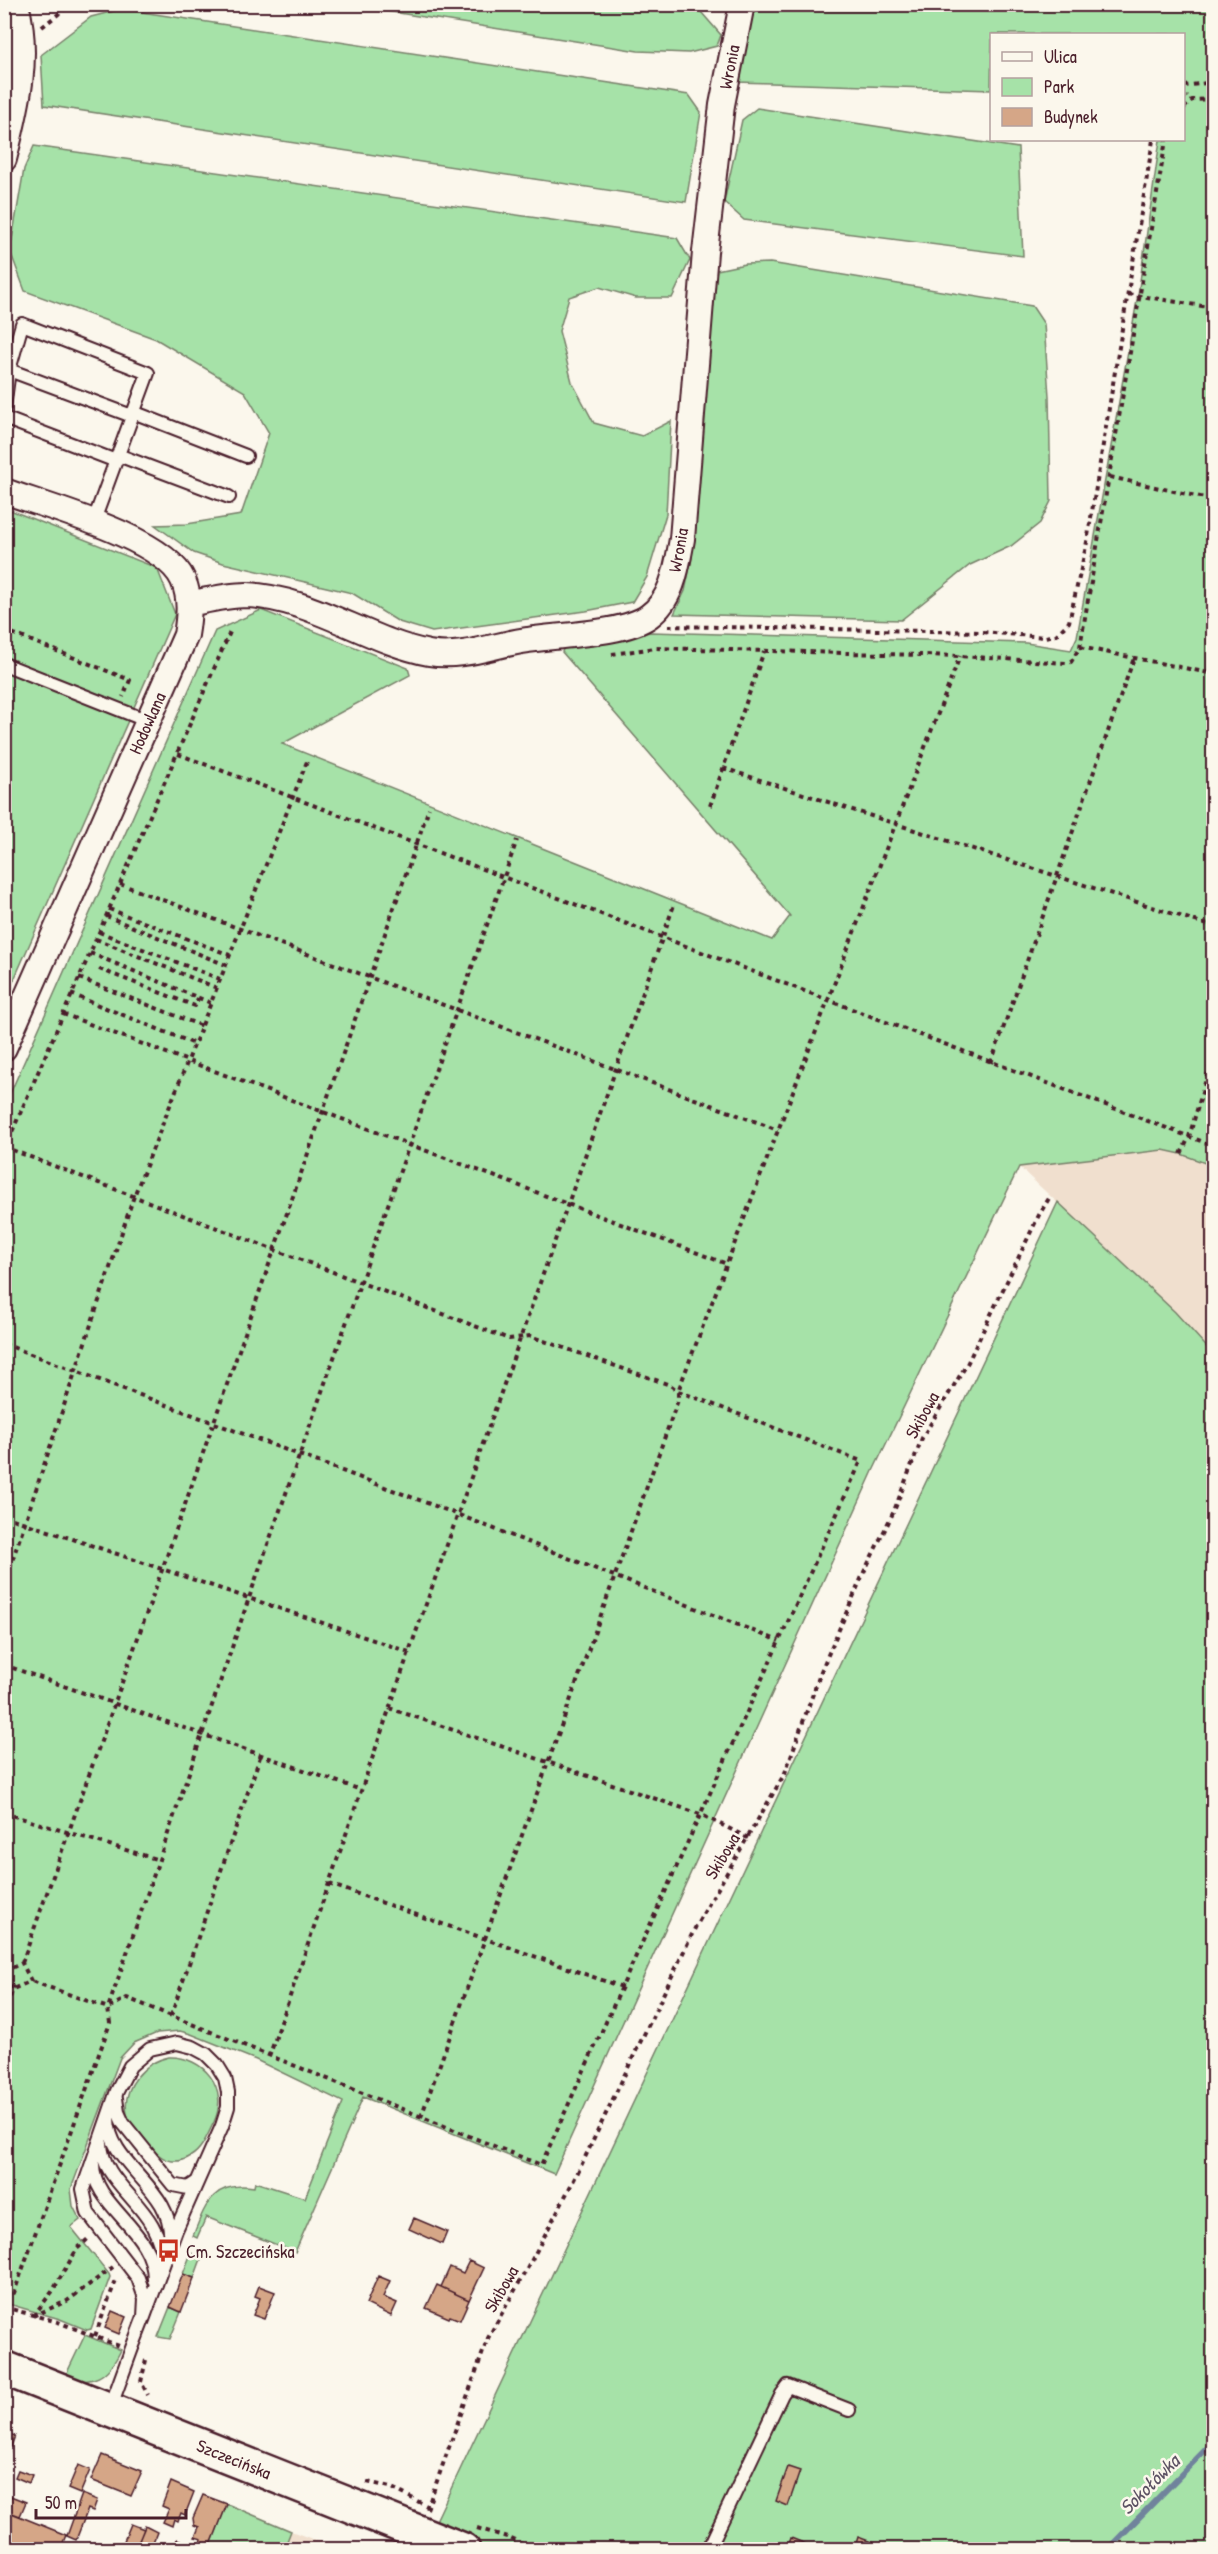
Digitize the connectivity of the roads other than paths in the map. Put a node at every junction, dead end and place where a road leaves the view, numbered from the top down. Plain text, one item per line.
1 (16, 4) edge
2 (741, 4) edge
3 (4, 159) edge
4 (10, 347) edge
5 (9, 370) junction
6 (4, 408) edge
7 (133, 414) junction
8 (4, 418) edge
9 (246, 456) dead end
10 (117, 458) junction
11 (4, 491) edge
12 (229, 497) dead end
13 (93, 523) junction
14 (189, 604) junction
15 (4, 664) edge
16 (148, 721) junction
17 (4, 1047) edge
18 (117, 2091) junction
19 (109, 2114) junction
20 (101, 2136) junction
21 (94, 2157) junction
22 (197, 2182) junction
23 (168, 2251) junction
24 (160, 2272) junction
25 (152, 2293) junction
26 (144, 2317) junction
27 (4, 2368) edge
28 (109, 2409) junction
29 (849, 2410) dead end
30 (463, 2550) edge
31 (708, 2550) edge

1 - 3 street
2 - 14 street, Wronia
4 - 5 lane
4 - 7 lane
5 - 6 lane
5 - 7 lane
7 - 9 lane
7 - 10 lane
8 - 10 lane
10 - 12 lane
10 - 13 lane
11 - 13 street, Hodowlana
13 - 14 street, Hodowlana
14 - 16 street, Hodowlana
15 - 16 lane
16 - 17 street, Hodowlana
18 - 19 lane
18 - 22 lane
18 - 22 lane
19 - 20 lane
19 - 23 lane
20 - 21 lane
20 - 24 lane
21 - 25 lane
21 - 26 lane
22 - 23 lane
23 - 24 lane
24 - 25 lane
25 - 26 lane
26 - 28 lane
27 - 28 main road, Szczecińska
28 - 30 main road, Szczecińska
29 - 31 lane

